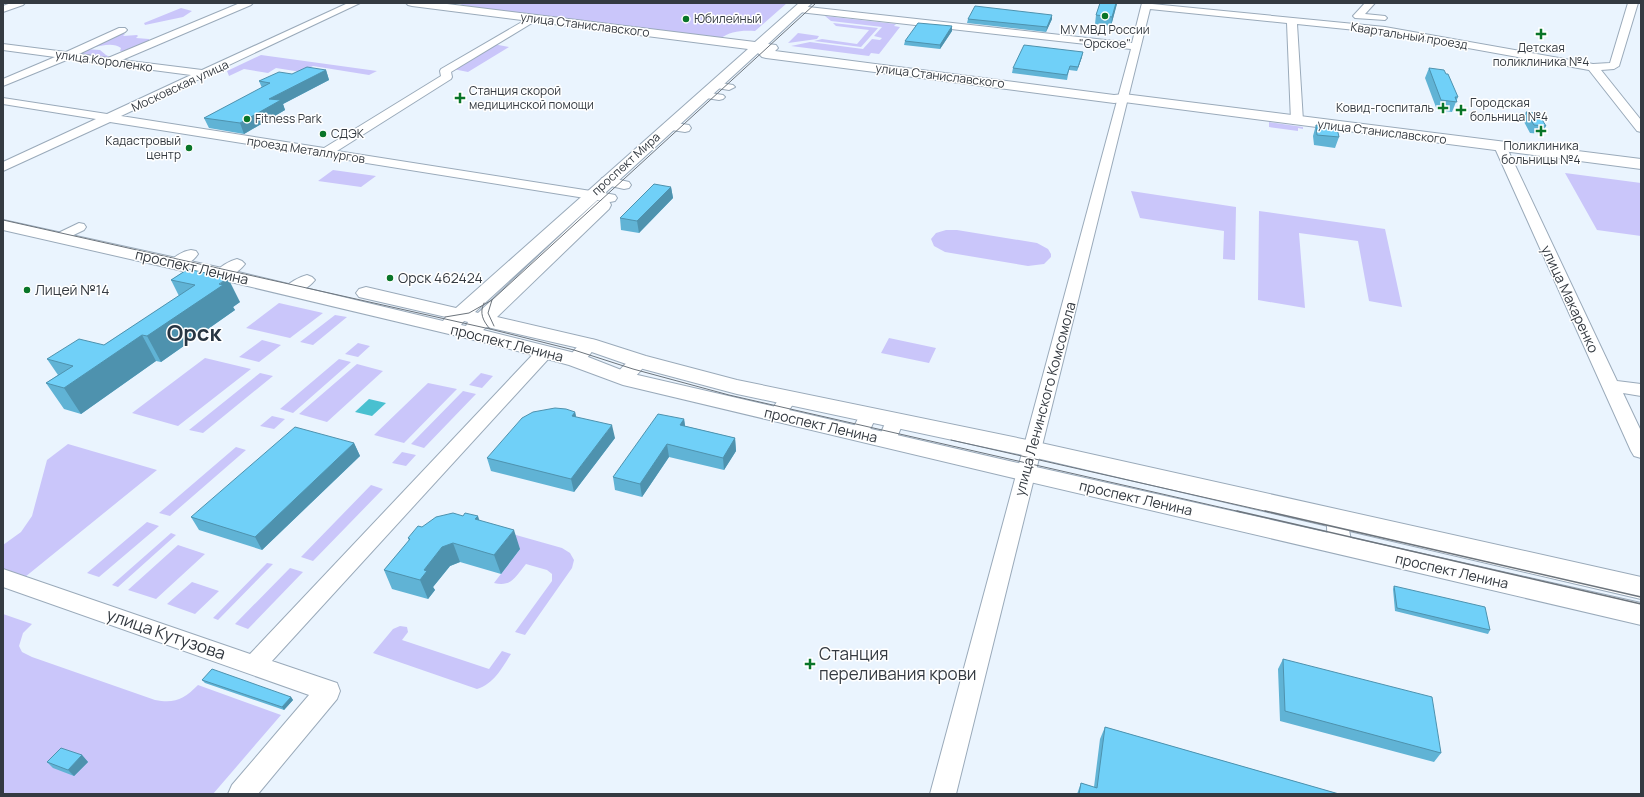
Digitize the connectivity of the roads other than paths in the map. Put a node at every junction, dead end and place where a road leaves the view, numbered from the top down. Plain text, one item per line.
1 (20, 3) edge
2 (248, 3) edge
3 (355, 3) edge
4 (412, 3) edge
5 (1370, 3) edge
6 (1632, 3) edge
7 (1147, 4) edge
8 (810, 7) edge
9 (3, 9) edge
10 (534, 18) junction
11 (1292, 21) junction
12 (122, 30) dead end
13 (1385, 30) junction
14 (3, 47) edge
15 (1136, 47) junction
16 (765, 50) junction
17 (68, 56) junction
18 (110, 61) junction
19 (1593, 67) junction
20 (205, 74) junction
21 (3, 83) edge
22 (717, 91) junction
23 (1124, 98) junction
24 (3, 101) edge
25 (110, 118) junction
26 (1297, 121) junction
27 (669, 126) junction
28 (685, 128) junction
29 (1641, 128) edge
30 (1500, 146) junction
31 (325, 153) junction
32 (1641, 164) edge
33 (3, 166) edge
34 (607, 182) junction
35 (624, 185) junction
36 (592, 195) junction
37 (610, 198) junction
38 (3, 210) edge
39 (3, 225) edge
40 (558, 226) junction
41 (78, 227) junction
42 (577, 230) junction
43 (59, 238) junction
44 (184, 259) junction
45 (465, 323) junction
46 (545, 352) junction
47 (582, 352) junction
48 (639, 361) junction
49 (623, 378) junction
50 (1610, 385) junction
51 (1641, 390) edge
52 (732, 394) junction
53 (891, 430) junction
54 (1032, 449) junction
55 (1641, 452) edge
56 (1026, 473) junction
57 (1337, 519) junction
58 (1341, 546) junction
59 (3, 578) edge
60 (1641, 588) edge
61 (1641, 614) edge
62 (254, 665) junction
63 (241, 794) edge
64 (943, 794) edge

1 - 9 street
2 - 18 street
3 - 20 street, Московская улица
4 - 10 main road, улица Станиславского
5 - 13 street
6 - 19 street, Квартальный проезд
7 - 11 street, Квартальный проезд
7 - 15 street, улица Ленинского Комсомола
8 - 15 street
8 - 16 main road, проспект Мира
10 - 16 main road, улица Станиславского
10 - 31 street
11 - 13 street, Квартальный проезд
11 - 26 street
12 - 17 street
13 - 19 street, Квартальный проезд
14 - 17 street, улица Короленко
15 - 23 street, улица Ленинского Комсомола
16 - 22 main road, проспект Мира
16 - 23 main road, улица Станиславского
17 - 18 street, улица Короленко
17 - 21 street
18 - 20 street, улица Короленко
19 - 29 street
20 - 25 street, Московская улица
22 - 27 main road, проспект Мира
22 - 28 main road, проспект Мира
23 - 26 main road, улица Станиславского
23 - 54 street, улица Ленинского Комсомола
24 - 25 street, проезд Металлургов
25 - 31 street, проезд Металлургов
25 - 33 street, Московская улица
26 - 30 main road, улица Станиславского
27 - 28 street
27 - 34 main road, проспект Мира
28 - 35 main road, проспект Мира
30 - 32 main road, улица Станиславского
30 - 50 street, улица Макаренко
31 - 36 street, проезд Металлургов
34 - 35 street
34 - 36 main road, проспект Мира
35 - 37 main road, проспект Мира
36 - 37 street, проезд Металлургов
36 - 40 main road, проспект Мира
37 - 42 main road, проспект Мира
38 - 41 main road, проспект Ленина
39 - 43 main road, проспект Ленина
40 - 42 street
40 - 45 main road, проспект Мира
41 - 43 street
41 - 44 main road, проспект Ленина
42 - 45 main road, проспект Мира
43 - 44 main road, проспект Ленина
44 - 45 main road, проспект Ленина
45 - 46 main road, проспект Ленина
45 - 47 main road, проспект Ленина
46 - 47 main road, проспект Ленина
46 - 62 street
47 - 48 main road, проспект Ленина
47 - 49 main road, проспект Ленина
48 - 49 street
48 - 52 main road, проспект Ленина
49 - 52 main road, проспект Ленина
50 - 51 street
50 - 55 street, улица Макаренко
52 - 53 main road, проспект Ленина
53 - 54 main road, проспект Ленина
53 - 56 main road, проспект Ленина
54 - 56 street, улица Ленинского Комсомола
54 - 57 main road, проспект Ленина
56 - 58 main road, проспект Ленина
56 - 64 street, улица Ленинского Комсомола
57 - 58 street
57 - 60 main road, проспект Ленина
58 - 61 main road, проспект Ленина
59 - 62 street, улица Кутузова
62 - 63 street, улица Кутузова

